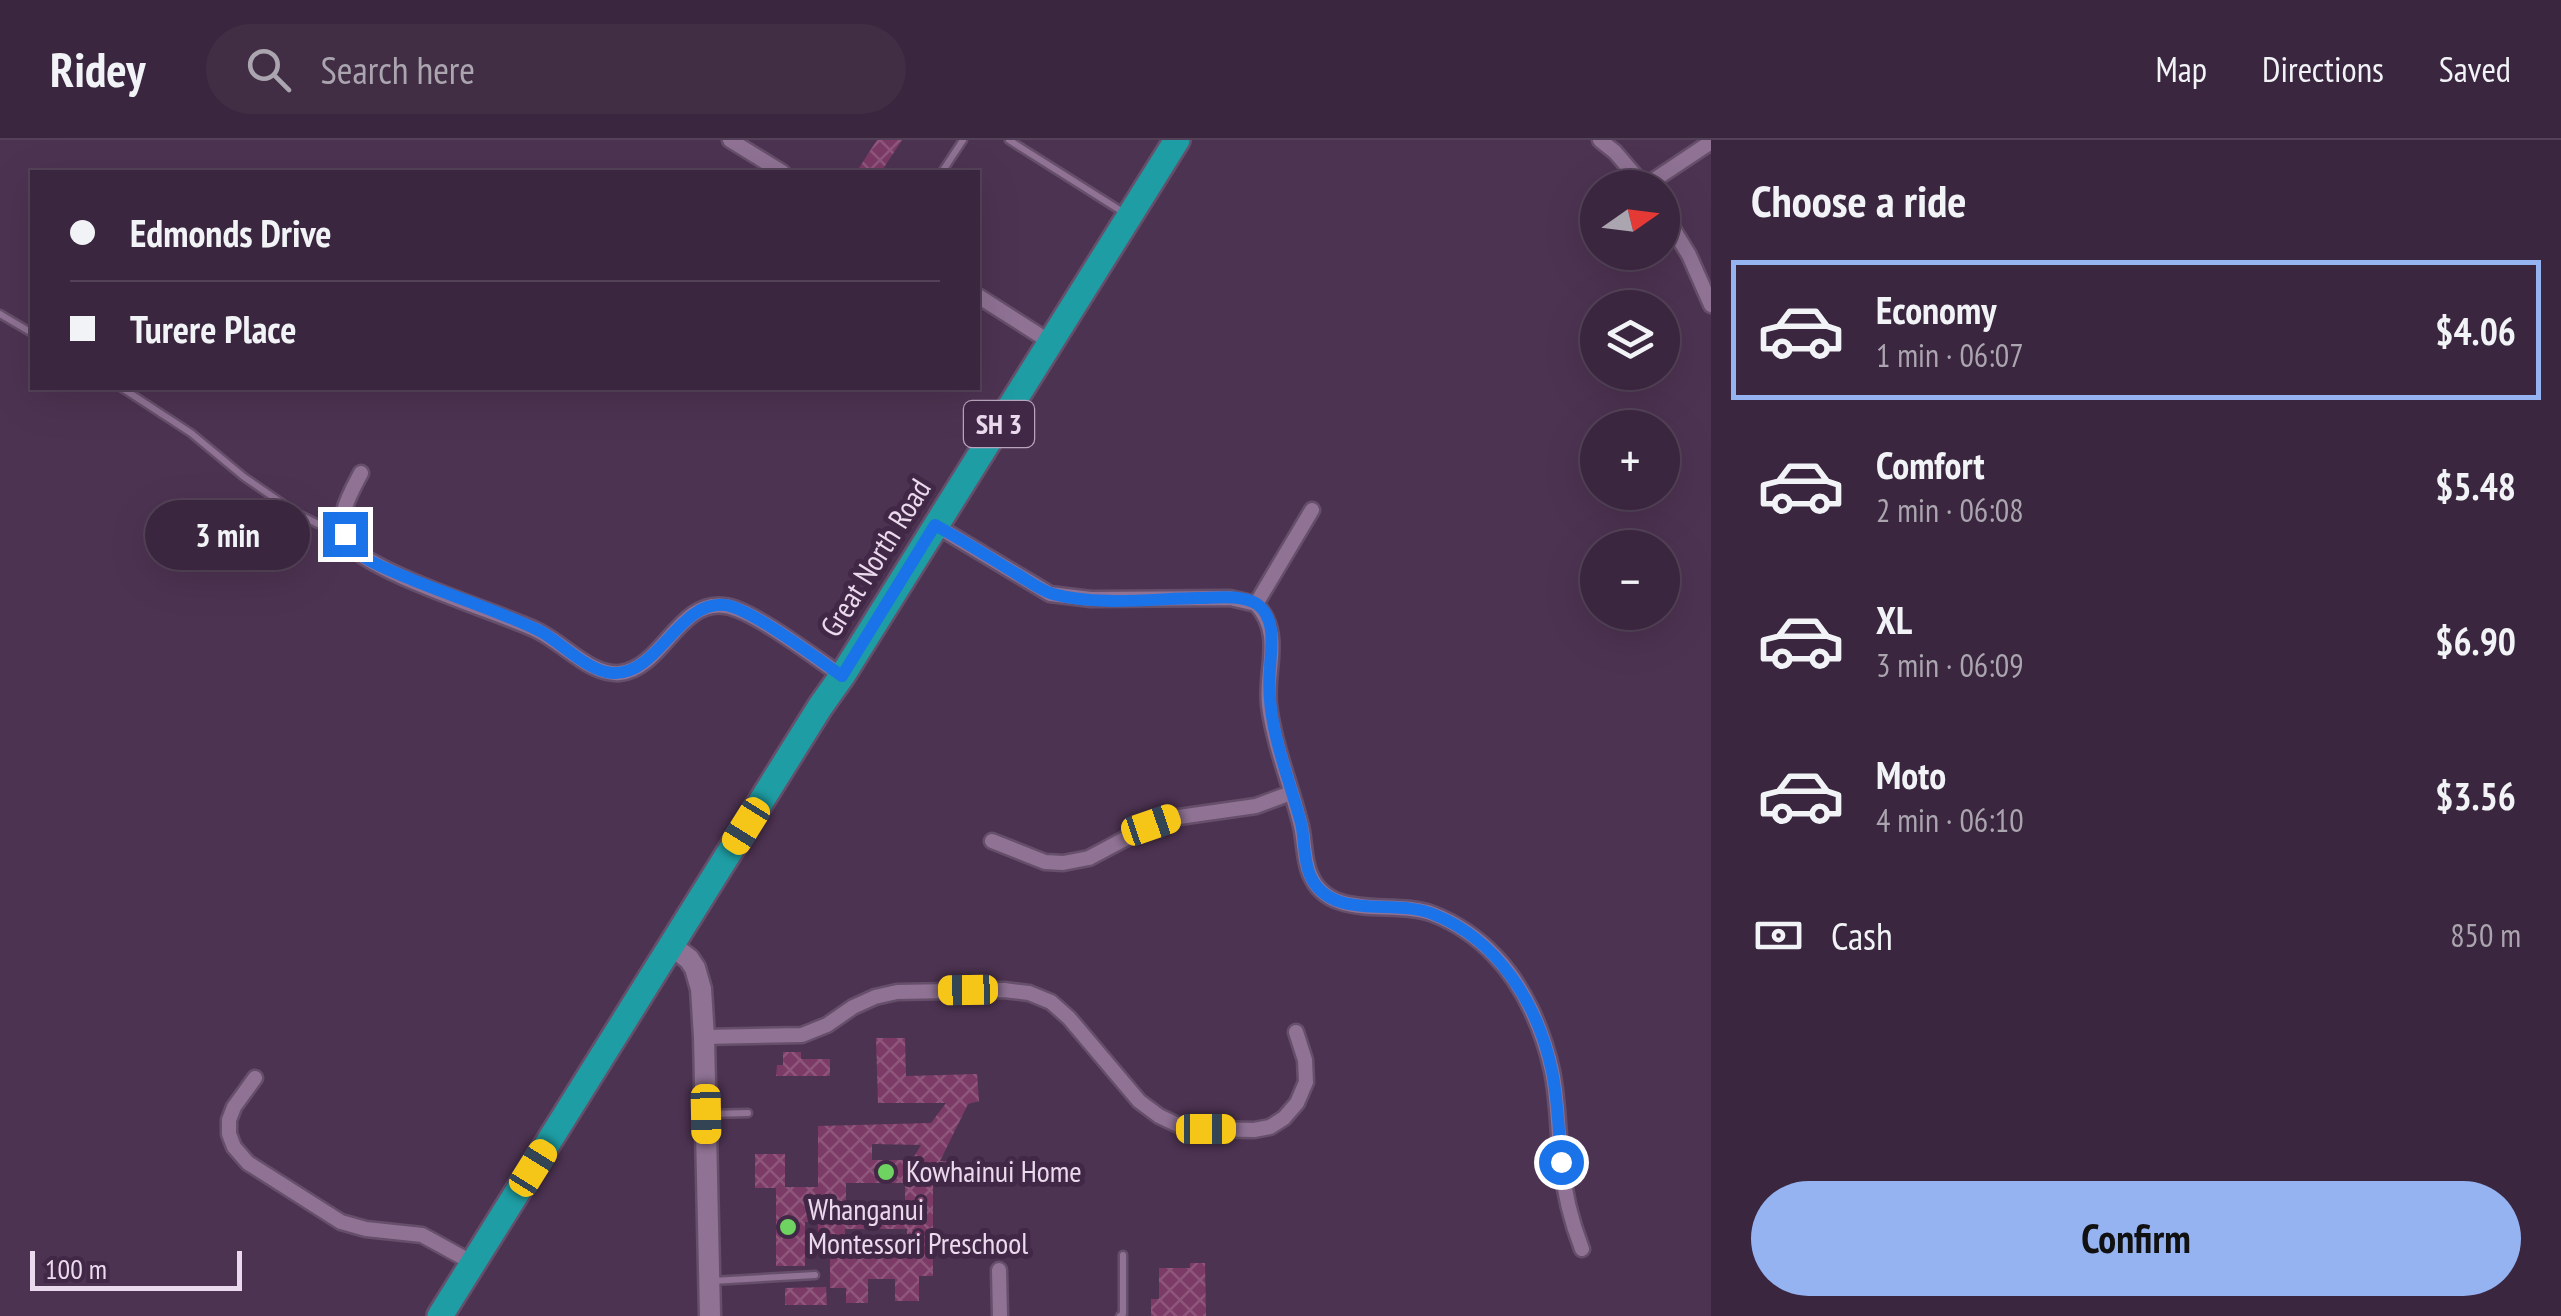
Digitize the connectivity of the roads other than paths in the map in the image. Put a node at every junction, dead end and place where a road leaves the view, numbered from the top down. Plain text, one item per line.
1 (730, 140) edge
2 (963, 140) edge
3 (1009, 140) edge
4 (1177, 140) edge
5 (1600, 140) edge
6 (1711, 142) edge
7 (779, 170) edge
8 (943, 170) edge
9 (1631, 170) edge
10 (1671, 170) edge
11 (1129, 216) junction
12 (1680, 240) edge
13 (980, 297) edge
14 (1711, 305) edge
15 (0, 314) edge
16 (30, 332) edge
17 (1050, 342) junction
18 (125, 390) edge
19 (360, 473) dead end
20 (1312, 510) dead end
21 (935, 525) junction
22 (342, 526) junction
23 (1256, 604) junction
24 (842, 676) junction
25 (1291, 794) junction
26 (992, 841) dead end
27 (672, 946) junction
28 (1296, 1032) dead end
29 (704, 1037) junction
30 (255, 1078) dead end
31 (748, 1113) dead end
32 (706, 1114) junction
33 (1582, 1250) dead end
34 (1123, 1255) dead end
35 (473, 1263) junction
36 (999, 1270) dead end
37 (816, 1275) dead end
38 (710, 1281) junction
39 (440, 1316) edge
40 (710, 1316) edge
41 (1000, 1316) edge
42 (1120, 1316) edge

1 - 7 street
2 - 8 lane
3 - 11 lane
4 - 11 highway, Great North Road / SH 3
5 - 9 street
6 - 10 street
11 - 17 highway, Great North Road / SH 3
12 - 14 street
13 - 17 street
15 - 16 lane
17 - 21 highway, Great North Road / SH 3
18 - 22 lane
19 - 22 street
20 - 23 street
21 - 23 street
21 - 24 highway, Great North Road / SH 3
22 - 24 street
23 - 25 street
24 - 27 highway, Great North Road / SH 3
25 - 26 street
25 - 33 street
27 - 29 street
27 - 35 highway, Great North Road / SH 3
28 - 29 street
29 - 32 street
30 - 35 street
31 - 32 lane
32 - 38 street
34 - 42 lane
35 - 39 highway, Great North Road / SH 3
36 - 41 street
37 - 38 lane
38 - 40 street

